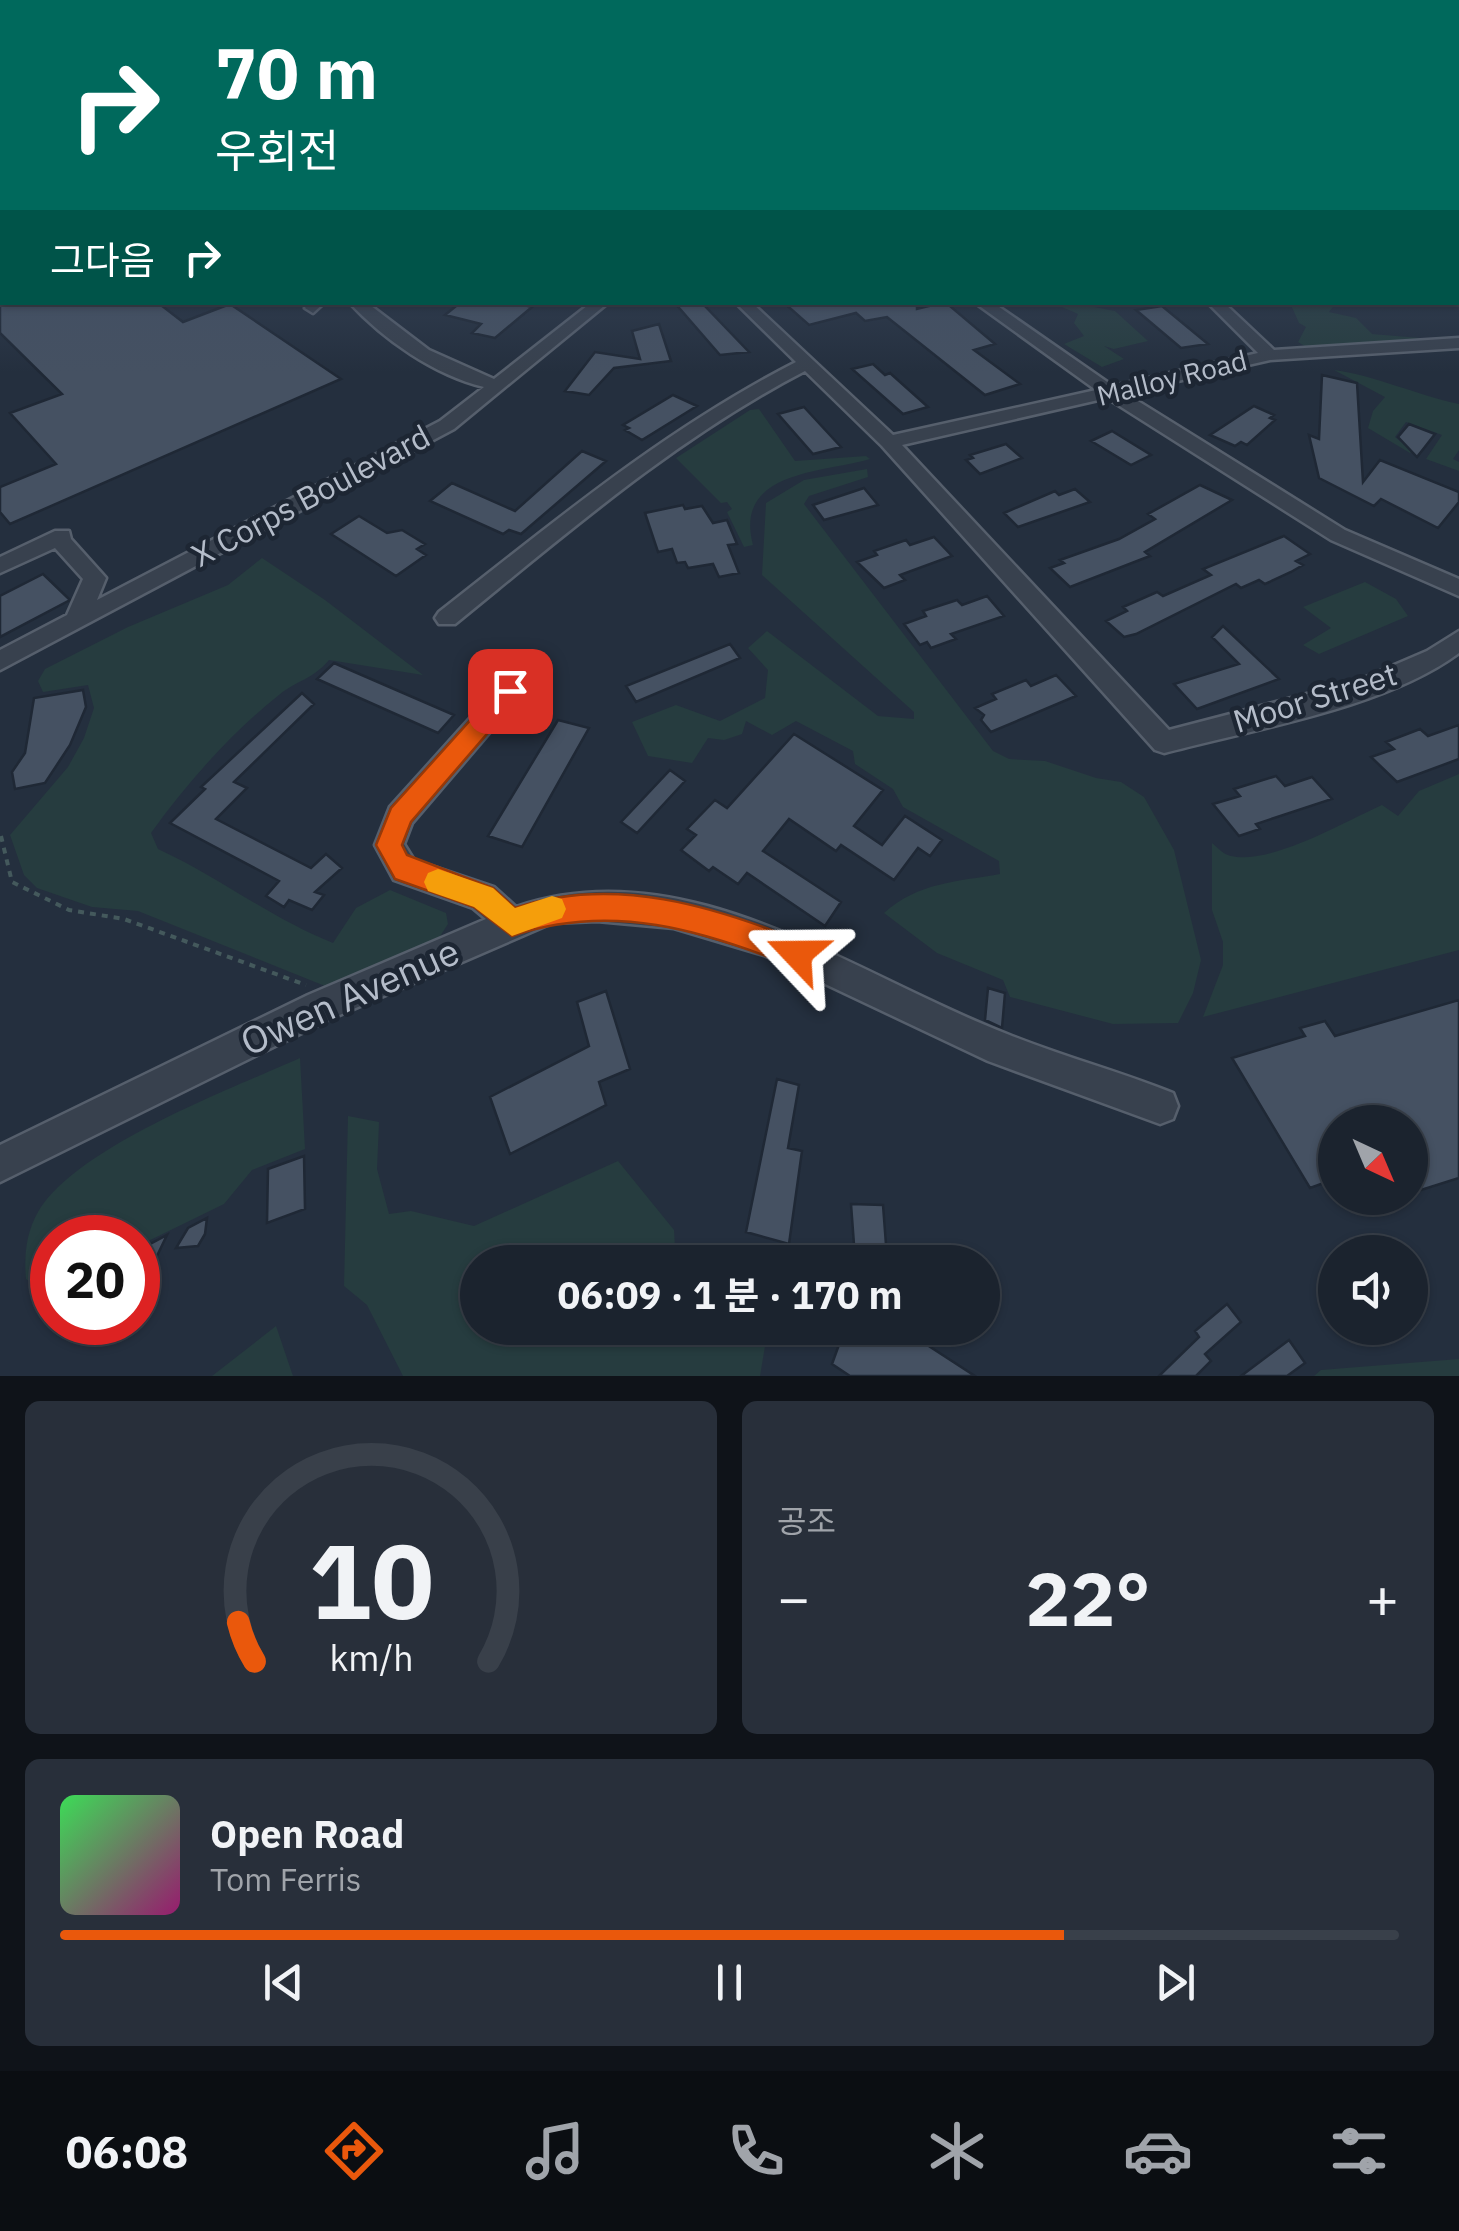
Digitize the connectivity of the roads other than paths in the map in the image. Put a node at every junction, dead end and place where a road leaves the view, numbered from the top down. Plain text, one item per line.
1 (360, 305) edge
2 (592, 305) edge
3 (745, 305) edge
4 (985, 305) edge
5 (1217, 305) edge
6 (1459, 343) edge
7 (1270, 355) junction
8 (807, 364) junction
9 (500, 386) junction
10 (1120, 398) junction
11 (889, 442) junction
12 (0, 566) edge
13 (1459, 588) edge
14 (447, 618) dead end
15 (76, 619) junction
16 (1459, 640) edge
17 (0, 661) edge
18 (510, 691) dead end
19 (512, 922) junction
20 (1160, 1106) dead end
21 (0, 1164) edge

1 - 9 street
2 - 9 street, X Corps Boulevard
3 - 8 street
4 - 10 street
5 - 7 street
6 - 7 street, Malloy Road
7 - 10 street, Malloy Road
8 - 11 street
8 - 14 street
9 - 15 street, X Corps Boulevard
10 - 11 street, Malloy Road
10 - 13 street
11 - 16 street, Moor Street
12 - 15 street
15 - 17 street, X Corps Boulevard
18 - 19 street
19 - 20 street, Owen Avenue
19 - 21 street, Owen Avenue

